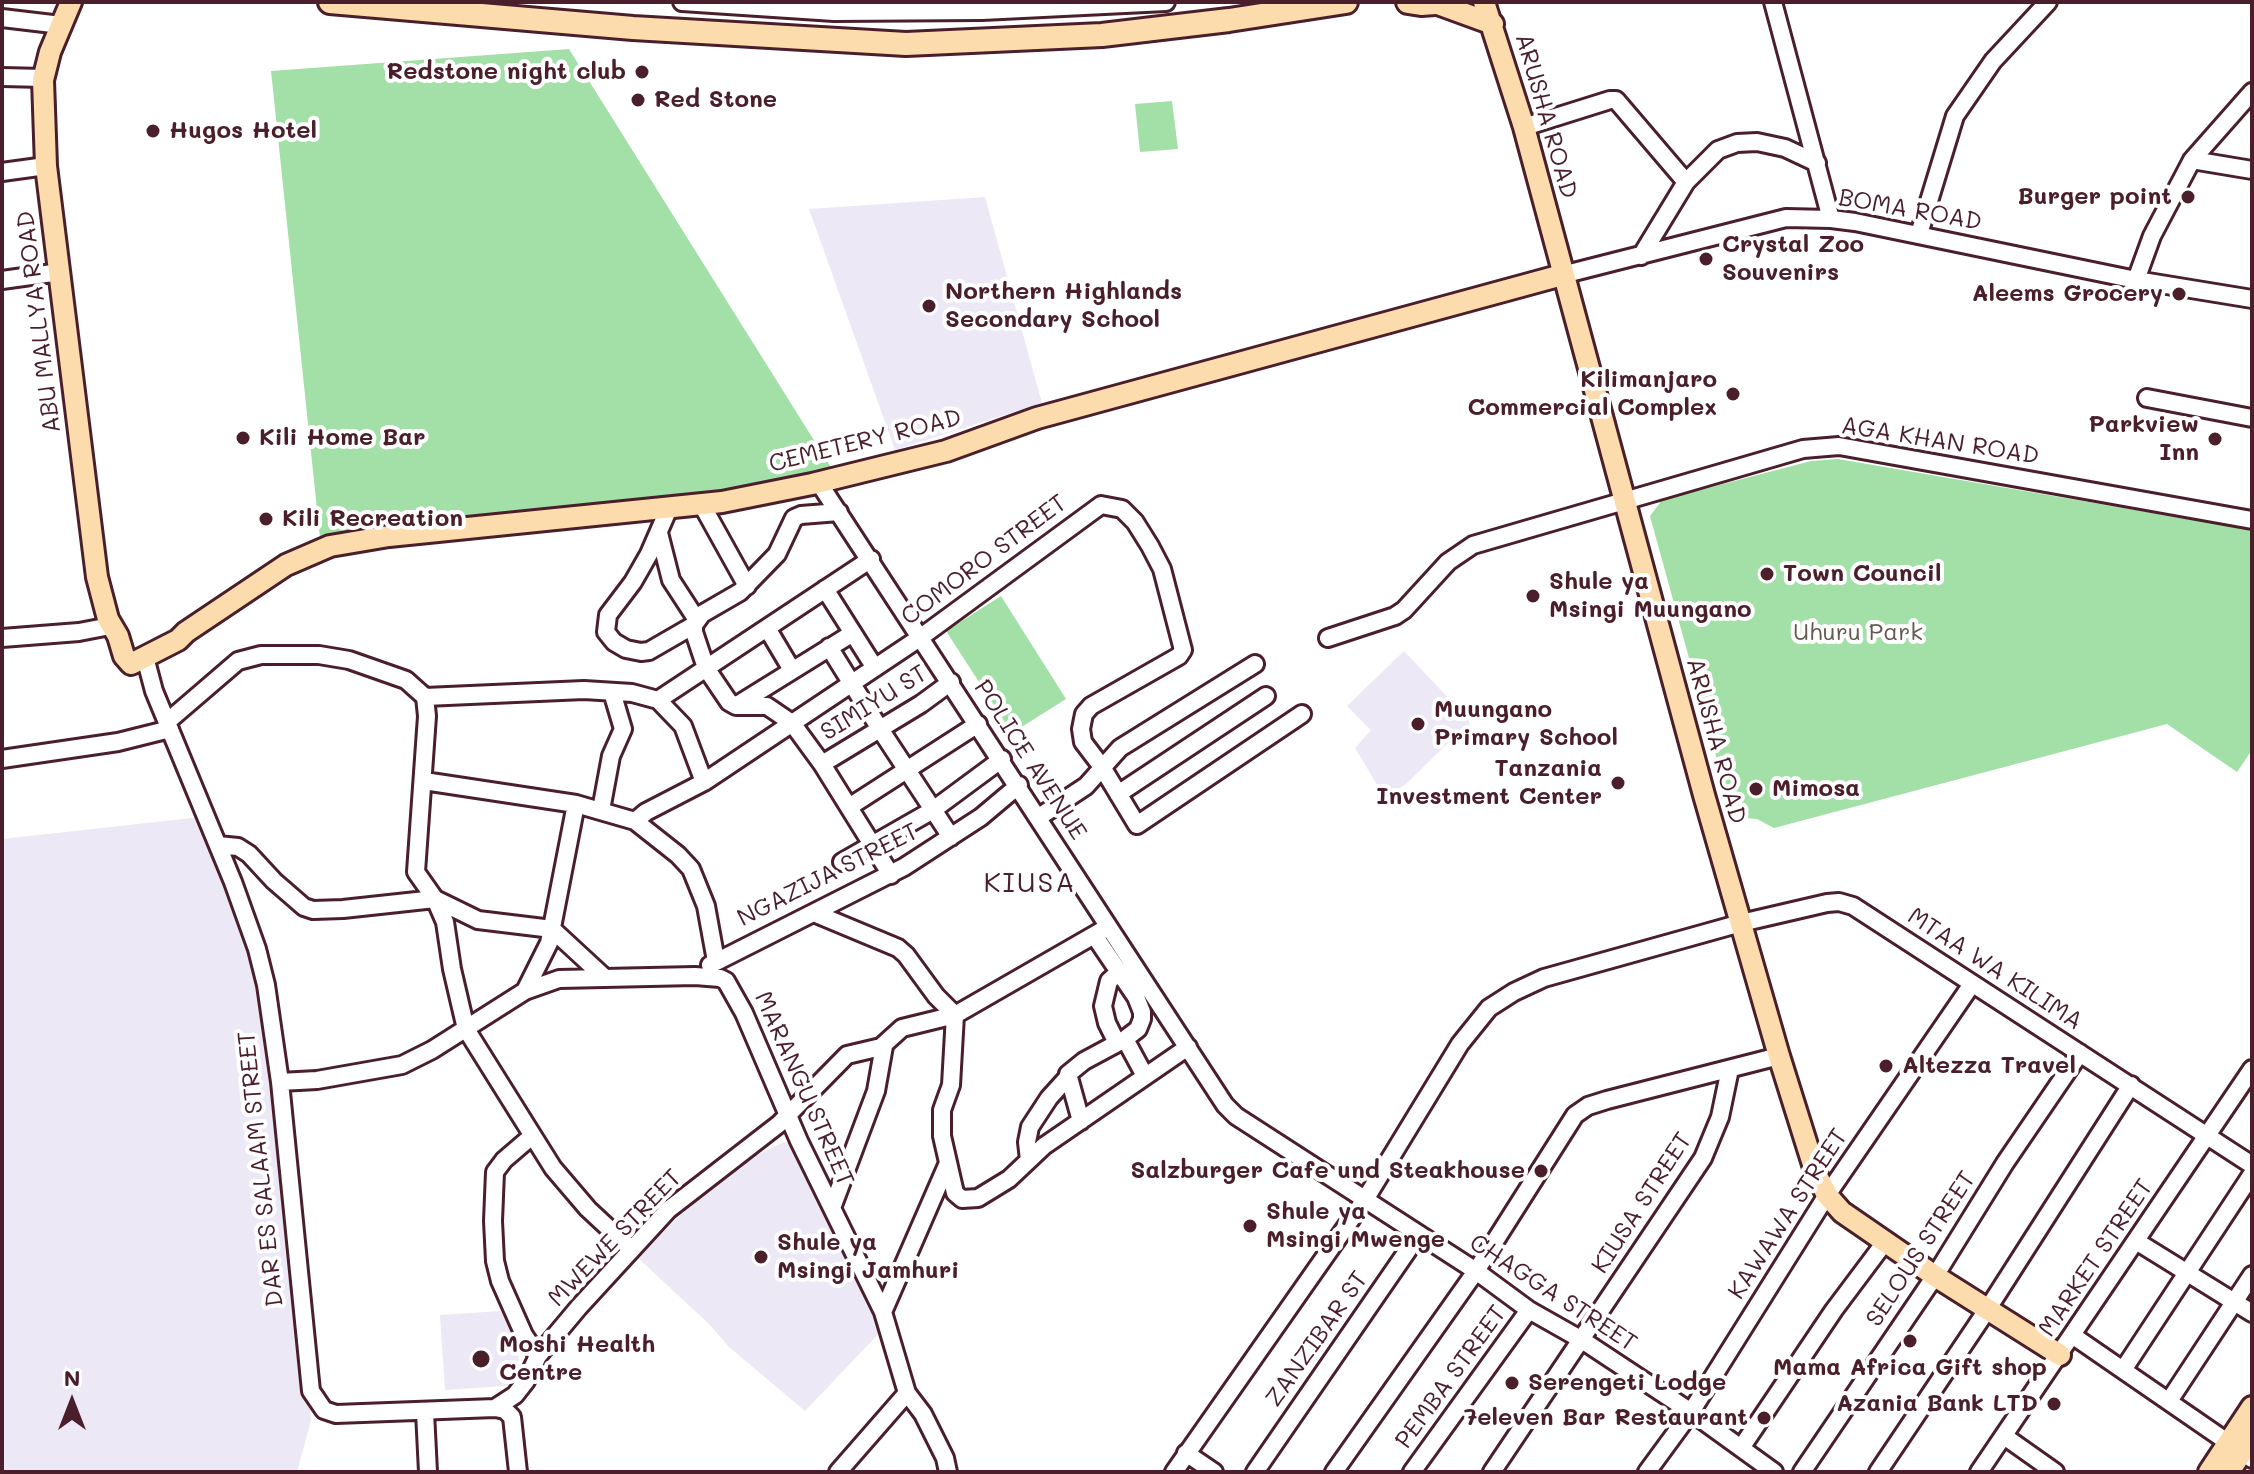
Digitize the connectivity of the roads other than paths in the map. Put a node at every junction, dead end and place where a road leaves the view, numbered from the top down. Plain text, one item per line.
1 (71, 2) edge
2 (330, 2) edge
3 (682, 2) edge
4 (1166, 2) edge
5 (1346, 2) edge
6 (1408, 2) edge
7 (1484, 2) edge
8 (1773, 2) edge
9 (2048, 2) edge
10 (1444, 3) edge
11 (417, 6) edge
12 (835, 7) edge
13 (1226, 11) edge
14 (2, 18) edge
15 (1493, 24) junction
16 (61, 25) junction
17 (1160, 28) junction
18 (837, 40) junction
19 (2, 77) edge
20 (44, 78) junction
21 (2252, 92) edge
22 (1524, 127) junction
23 (2192, 160) junction
24 (1817, 163) junction
25 (46, 166) junction
26 (2252, 170) edge
27 (2, 172) edge
28 (1686, 182) junction
29 (1831, 219) junction
30 (1919, 234) junction
31 (1641, 256) junction
32 (60, 272) junction
33 (1562, 275) junction
34 (2, 280) edge
35 (2136, 280) junction
36 (2252, 299) edge
37 (2147, 398) dead end
38 (2252, 418) edge
39 (819, 483) junction
40 (1625, 502) junction
41 (702, 505) junction
42 (669, 508) junction
43 (839, 512) junction
44 (2252, 520) edge
45 (659, 533) junction
46 (871, 559) junction
47 (747, 586) junction
48 (825, 589) junction
49 (696, 622) junction
50 (767, 628) junction
51 (853, 633) junction
52 (921, 637) junction
53 (2, 638) edge
54 (1328, 638) dead end
55 (829, 647) junction
56 (128, 648) junction
57 (1255, 664) dead end
58 (706, 668) junction
59 (875, 668) junction
60 (792, 670) junction
61 (951, 682) junction
62 (853, 683) junction
63 (612, 692) junction
64 (1266, 696) dead end
65 (425, 697) junction
66 (658, 700) junction
67 (736, 706) junction
68 (1302, 714) dead end
69 (792, 723) junction
70 (978, 724) junction
71 (168, 725) junction
72 (880, 729) junction
73 (2, 759) edge
74 (1002, 759) junction
75 (822, 764) junction
76 (1102, 767) junction
77 (907, 771) junction
78 (424, 781) junction
79 (704, 782) junction
80 (1019, 785) junction
81 (1118, 794) junction
82 (576, 804) junction
83 (849, 807) junction
84 (601, 810) junction
85 (933, 810) junction
86 (1039, 817) junction
87 (635, 821) junction
88 (951, 837) junction
89 (218, 845) junction
90 (873, 846) junction
91 (842, 862) dead end
92 (891, 875) junction
93 (435, 899) junction
94 (814, 913) junction
95 (1741, 923) junction
96 (552, 929) junction
97 (1101, 931) junction
98 (716, 961) junction
99 (1120, 971) junction
100 (695, 976) junction
101 (604, 977) junction
102 (1972, 984) junction
103 (525, 991) junction
104 (955, 1015) junction
105 (466, 1029) junction
106 (1121, 1041) junction
107 (884, 1046) junction
108 (1188, 1047) junction
109 (2080, 1053) junction
110 (1779, 1056) junction
111 (1730, 1069) junction
112 (2252, 1069) edge
113 (1145, 1076) junction
114 (1068, 1077) junction
115 (280, 1082) junction
116 (2131, 1085) junction
117 (1225, 1105) joint
118 (787, 1116) junction
119 (1081, 1121) junction
120 (2208, 1134) junction
121 (766, 1135) junction
122 (532, 1136) junction
123 (799, 1141) junction
124 (1029, 1160) junction
125 (948, 1163) junction
126 (2252, 1165) edge
127 (2252, 1174) edge
128 (1827, 1195) junction
129 (1366, 1198) junction
130 (832, 1208) junction
131 (1419, 1234) junction
132 (2136, 1241) junction
133 (1885, 1242) junction
134 (631, 1249) junction
135 (1476, 1271) junction
136 (2186, 1271) junction
137 (2252, 1275) edge
138 (1935, 1276) junction
139 (2235, 1303) junction
140 (1529, 1310) junction
141 (1987, 1310) junction
142 (883, 1312) junction
143 (2252, 1313) edge
144 (2072, 1335) junction
145 (1582, 1340) junction
146 (2060, 1355) junction
147 (538, 1356) junction
148 (2123, 1370) junction
149 (907, 1393) junction
150 (2169, 1401) junction
151 (2252, 1407) edge
152 (495, 1408) junction
153 (425, 1412) junction
154 (1691, 1412) junction
155 (2004, 1436) junction
156 (1741, 1448) junction
157 (2244, 1448) edge
158 (1186, 1453) junction
159 (1756, 1466) edge
160 (428, 1472) edge
161 (518, 1472) edge
162 (838, 1472) edge
163 (948, 1472) edge
164 (1174, 1472) edge
165 (1214, 1472) edge
166 (1255, 1472) edge
167 (1334, 1472) edge
168 (1412, 1472) edge
169 (1492, 1472) edge
170 (1647, 1472) edge
171 (1774, 1472) edge
172 (1802, 1472) edge
173 (1878, 1472) edge
174 (1979, 1472) edge
175 (2055, 1472) edge
176 (2209, 1472) edge
177 (2229, 1472) edge

1 - 16 main road, ABU MALLYA ROAD
2 - 11 highway
3 - 12 street
4 - 12 street
4 - 17 street
5 - 13 highway
6 - 10 highway
7 - 15 main road, ARUSHA ROAD
8 - 24 street
9 - 30 street
10 - 15 main road, ARUSHA ROAD
11 - 18 highway
12 - 18 street
13 - 17 highway
14 - 16 street
15 - 22 main road, ARUSHA ROAD
16 - 20 main road, ABU MALLYA ROAD
17 - 18 highway
19 - 20 street
20 - 25 main road, ABU MALLYA ROAD
21 - 23 street
22 - 28 street
22 - 33 main road, ARUSHA ROAD
23 - 26 street
23 - 35 street
24 - 28 street
24 - 29 street
25 - 27 street
25 - 32 main road, ABU MALLYA ROAD
28 - 31 street
29 - 30 street, BOMA ROAD
29 - 31 street, BOMA ROAD
30 - 35 street, BOMA ROAD
31 - 33 street, BOMA ROAD
32 - 34 street
32 - 56 main road, ABU MALLYA ROAD
33 - 39 main road, CEMETERY ROAD
33 - 40 main road, ARUSHA ROAD
35 - 36 street, BOMA ROAD
37 - 38 street
39 - 41 main road, CEMETERY ROAD
39 - 43 street, POLICE AVENUE
40 - 44 street, AGA KHAN ROAD
40 - 54 street, AGA KHAN ROAD
40 - 95 main road, ARUSHA ROAD
41 - 42 main road, CEMETERY ROAD
41 - 47 street
42 - 45 street
42 - 56 main road, CEMETERY ROAD
43 - 46 street, POLICE AVENUE
43 - 47 street
45 - 49 street
45 - 49 street
46 - 48 street
46 - 52 street, POLICE AVENUE
47 - 49 street
48 - 50 street
48 - 51 street
49 - 58 street
50 - 58 street
50 - 60 street
51 - 55 street
51 - 59 street
52 - 59 street, COMORO STREET
52 - 61 street, POLICE AVENUE
52 - 76 street, COMORO STREET
53 - 56 street
55 - 60 street
55 - 62 street
56 - 71 street, DAR ES SALAAM STREET
57 - 76 street
58 - 66 street
58 - 67 street
59 - 62 street, COMORO STREET
60 - 67 street
61 - 70 street, POLICE AVENUE
61 - 72 street, SIMIYU ST
62 - 69 street, COMORO STREET
62 - 72 street
63 - 65 street
63 - 66 street
63 - 84 street
64 - 81 street
65 - 71 street
65 - 78 street
66 - 79 street
67 - 69 street
68 - 81 street
69 - 75 street
69 - 79 street, COMORO STREET
70 - 74 street, POLICE AVENUE
70 - 77 street
71 - 73 street
71 - 89 street, DAR ES SALAAM STREET
72 - 75 street, SIMIYU ST
72 - 77 street
74 - 80 street, POLICE AVENUE
74 - 85 street
75 - 83 street
76 - 81 street
76 - 86 street
77 - 83 street
77 - 85 street
78 - 82 street
78 - 93 street
79 - 87 street, COMORO STREET
80 - 86 street, POLICE AVENUE
80 - 88 street, NGAZIJA STREET
82 - 84 street
82 - 96 street
83 - 90 street
84 - 87 street
85 - 88 street
85 - 90 street
86 - 97 street, POLICE AVENUE
87 - 98 street
88 - 92 street, NGAZIJA STREET
89 - 93 street
89 - 115 street, DAR ES SALAAM STREET
90 - 91 street
90 - 92 street
92 - 94 street, NGAZIJA STREET
93 - 96 street
93 - 105 street
94 - 98 street, NGAZIJA STREET
94 - 104 street
95 - 102 street, MTAA WA KILIMA
95 - 110 main road, ARUSHA ROAD
95 - 129 street, MTAA WA KILIMA
96 - 101 street
96 - 103 street
97 - 99 street
97 - 104 street, MWEWE STREET
97 - 108 street, POLICE AVENUE
98 - 100 street, NGAZIJA STREET
99 - 106 street
99 - 106 street
100 - 101 street, MARANGU STREET
100 - 118 street, MARANGU STREET
101 - 103 street, MARANGU STREET
102 - 109 street, MTAA WA KILIMA
102 - 128 street, KAWAWA STREET
103 - 105 street, MARANGU STREET
104 - 107 street, MWEWE STREET
104 - 125 street
105 - 115 street, MARANGU STREET
105 - 122 street
106 - 113 street
106 - 114 street
107 - 118 street, MWEWE STREET
107 - 130 street
108 - 113 street
108 - 117 street, POLICE AVENUE
109 - 116 street, MTAA WA KILIMA
109 - 138 street, SELOUS STREET
110 - 111 street
110 - 128 main road, ARUSHA ROAD
111 - 135 street
111 - 145 street, KIUSA STREET
112 - 120 street, MARKET STREET
113 - 119 street
114 - 119 street
114 - 124 street
115 - 153 street, DAR ES SALAAM STREET
116 - 120 street, MTAA WA KILIMA
116 - 141 street
117 - 129 street, CHAGGA STREET
118 - 121 street, MWEWE STREET
118 - 123 street, MARANGU STREET
119 - 124 street
120 - 126 street, MTAA WA KILIMA
120 - 132 street, MARKET STREET
121 - 123 street
121 - 134 street, MWEWE STREET
122 - 134 street
122 - 147 street
123 - 130 street, MARANGU STREET
124 - 125 street
125 - 142 street
127 - 136 street
128 - 133 main road, ARUSHA ROAD
128 - 154 street, KAWAWA STREET
129 - 131 street, CHAGGA STREET
129 - 158 street, MTAA WA KILIMA
130 - 142 street, MARANGU STREET
131 - 135 street, CHAGGA STREET
131 - 166 street, ZANZIBAR ST
132 - 136 street
132 - 144 street, MARKET STREET
133 - 138 main road, ARUSHA ROAD
133 - 156 street
134 - 147 street, MWEWE STREET
135 - 140 street, CHAGGA STREET
135 - 167 street
136 - 139 street
136 - 148 street
137 - 139 street
138 - 141 main road, ARUSHA ROAD
138 - 172 street, SELOUS STREET
139 - 143 street
139 - 150 street
140 - 145 street, CHAGGA STREET
140 - 168 street, PEMBA STREET
141 - 146 main road, ARUSHA ROAD
141 - 173 street
142 - 149 street, MARANGU STREET
144 - 146 street, MARKET STREET
144 - 148 street
145 - 154 street, CHAGGA STREET
145 - 169 street, KIUSA STREET
146 - 155 street, MARKET STREET
147 - 152 street, MWEWE STREET
148 - 150 street
149 - 162 street
149 - 163 street, MARANGU STREET
150 - 157 street
151 - 157 main road
152 - 153 street, DAR ES SALAAM STREET
152 - 161 street
153 - 160 street
154 - 156 street, CHAGGA STREET
154 - 170 street, KAWAWA STREET
155 - 174 street, MARKET STREET
155 - 175 street
156 - 159 street, CHAGGA STREET
157 - 176 main road
157 - 177 main road
158 - 164 street, MTAA WA KILIMA
158 - 165 street
159 - 171 street, CHAGGA STREET

